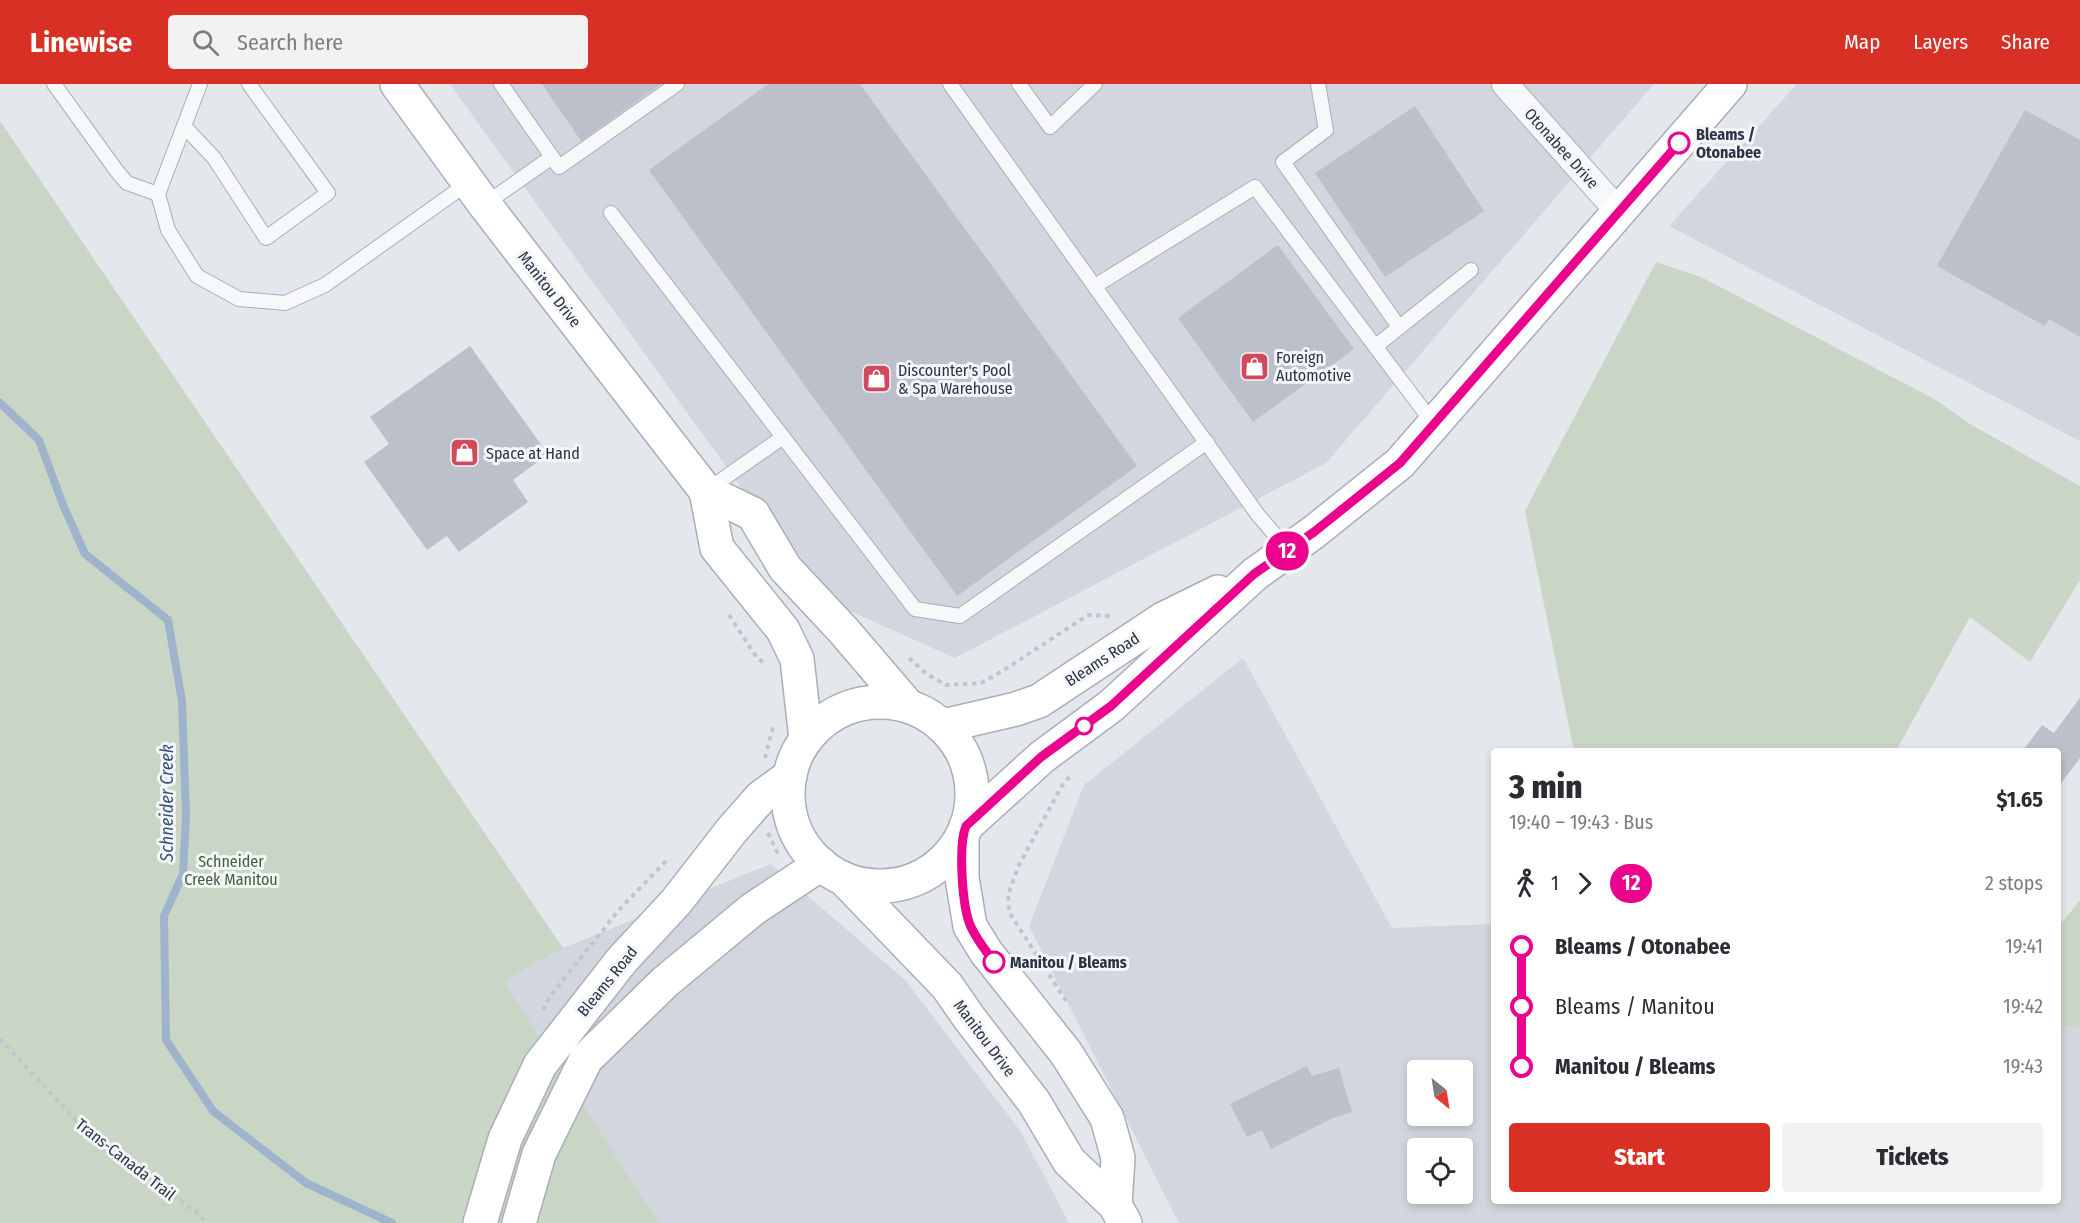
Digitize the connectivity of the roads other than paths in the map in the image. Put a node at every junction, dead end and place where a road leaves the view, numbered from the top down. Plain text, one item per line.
1 (54, 84) edge
2 (200, 84) edge
3 (249, 84) edge
4 (397, 84) edge
5 (501, 84) edge
6 (677, 84) edge
7 (950, 84) edge
8 (1018, 84) edge
9 (1095, 84) edge
10 (1318, 84) edge
11 (1505, 84) edge
12 (1730, 84) edge
13 (184, 126) junction
14 (552, 157) junction
15 (158, 194) junction
16 (476, 194) junction
17 (1619, 212) junction
18 (611, 213) dead end
19 (1471, 270) dead end
20 (1095, 286) junction
21 (1399, 327) junction
22 (1376, 346) junction
23 (1433, 423) junction
24 (783, 437) junction
25 (1207, 442) junction
26 (706, 491) junction
27 (1288, 550) junction
28 (1254, 574) junction
29 (908, 706) junction
30 (943, 726) junction
31 (806, 739) junction
32 (790, 776) junction
33 (964, 831) junction
34 (821, 874) junction
35 (1120, 1214) edge
36 (480, 1223) edge
37 (519, 1223) edge

1 - 15 lane
2 - 13 lane
3 - 13 lane
4 - 16 main road, Manitou Drive
5 - 14 lane
6 - 14 lane
7 - 20 lane
8 - 9 lane
10 - 21 lane
11 - 17 street, Otonabee Drive
12 - 17 main road, Bleams Road
13 - 15 lane
14 - 16 lane
15 - 16 lane
16 - 26 main road, Manitou Drive
17 - 23 main road, Bleams Road
18 - 24 lane
19 - 21 lane
20 - 22 lane
20 - 25 lane
21 - 22 lane
22 - 23 lane
23 - 27 main road, Bleams Road
24 - 25 lane
24 - 26 lane
25 - 27 lane
26 - 29 main road, Manitou Drive
26 - 31 main road, Manitou Drive
27 - 28 main road, Bleams Road
28 - 30 main road, Bleams Road
28 - 33 main road, Bleams Road
29 - 30 main road
29 - 31 main road
30 - 33 main road
31 - 32 main road
32 - 34 main road
32 - 36 main road, Bleams Road
33 - 34 main road
33 - 35 main road, Manitou Drive
34 - 35 main road, Manitou Drive
34 - 37 main road

